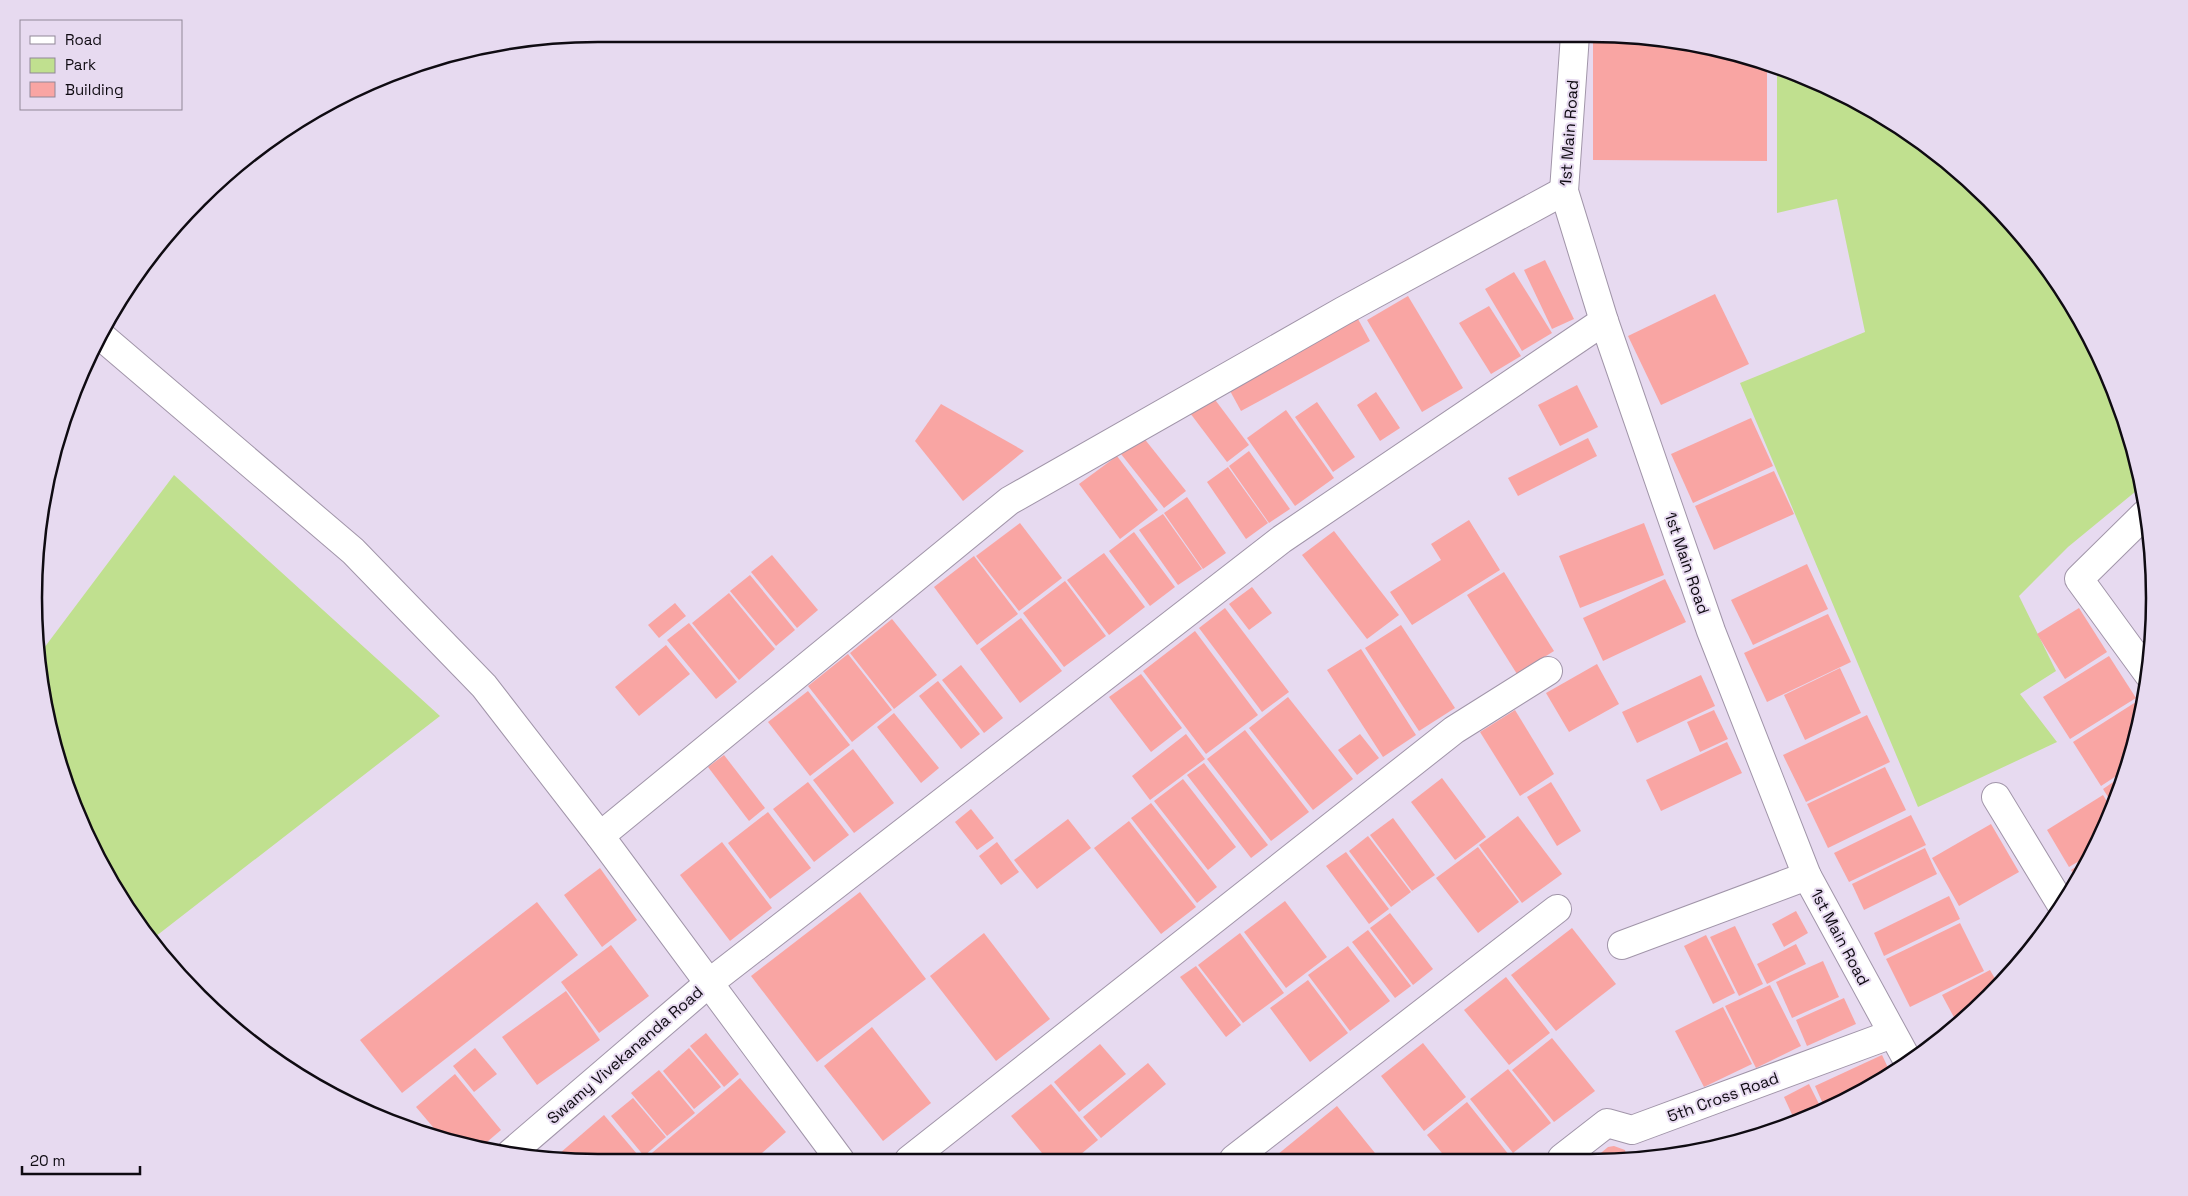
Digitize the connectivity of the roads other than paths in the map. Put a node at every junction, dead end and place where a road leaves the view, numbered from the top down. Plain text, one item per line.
1 (1575, 43) edge
2 (1564, 191) junction
3 (1604, 321) junction
4 (106, 340) edge
5 (2140, 519) edge
6 (2142, 664) edge
7 (1548, 671) dead end
8 (1996, 798) dead end
9 (600, 836) junction
10 (1807, 876) junction
11 (2057, 898) edge
12 (1557, 909) dead end
13 (1622, 945) dead end
14 (709, 983) junction
15 (1892, 1034) junction
16 (1904, 1056) edge
17 (517, 1148) edge
18 (836, 1154) edge
19 (917, 1154) edge
20 (1240, 1154) edge
21 (1567, 1154) edge

1 - 2 street, 1st Main Road
2 - 3 street, 1st Main Road
2 - 9 street
3 - 10 street, 1st Main Road
3 - 14 street
4 - 9 street
5 - 6 street
7 - 19 street
8 - 11 street
9 - 14 street
10 - 13 street
10 - 15 street, 1st Main Road
12 - 20 street
14 - 17 street, Swamy Vivekananda Road
14 - 18 street, Swamy Vivekananda Road
15 - 16 street, 1st Main Road
15 - 21 street, 5th Cross Road

